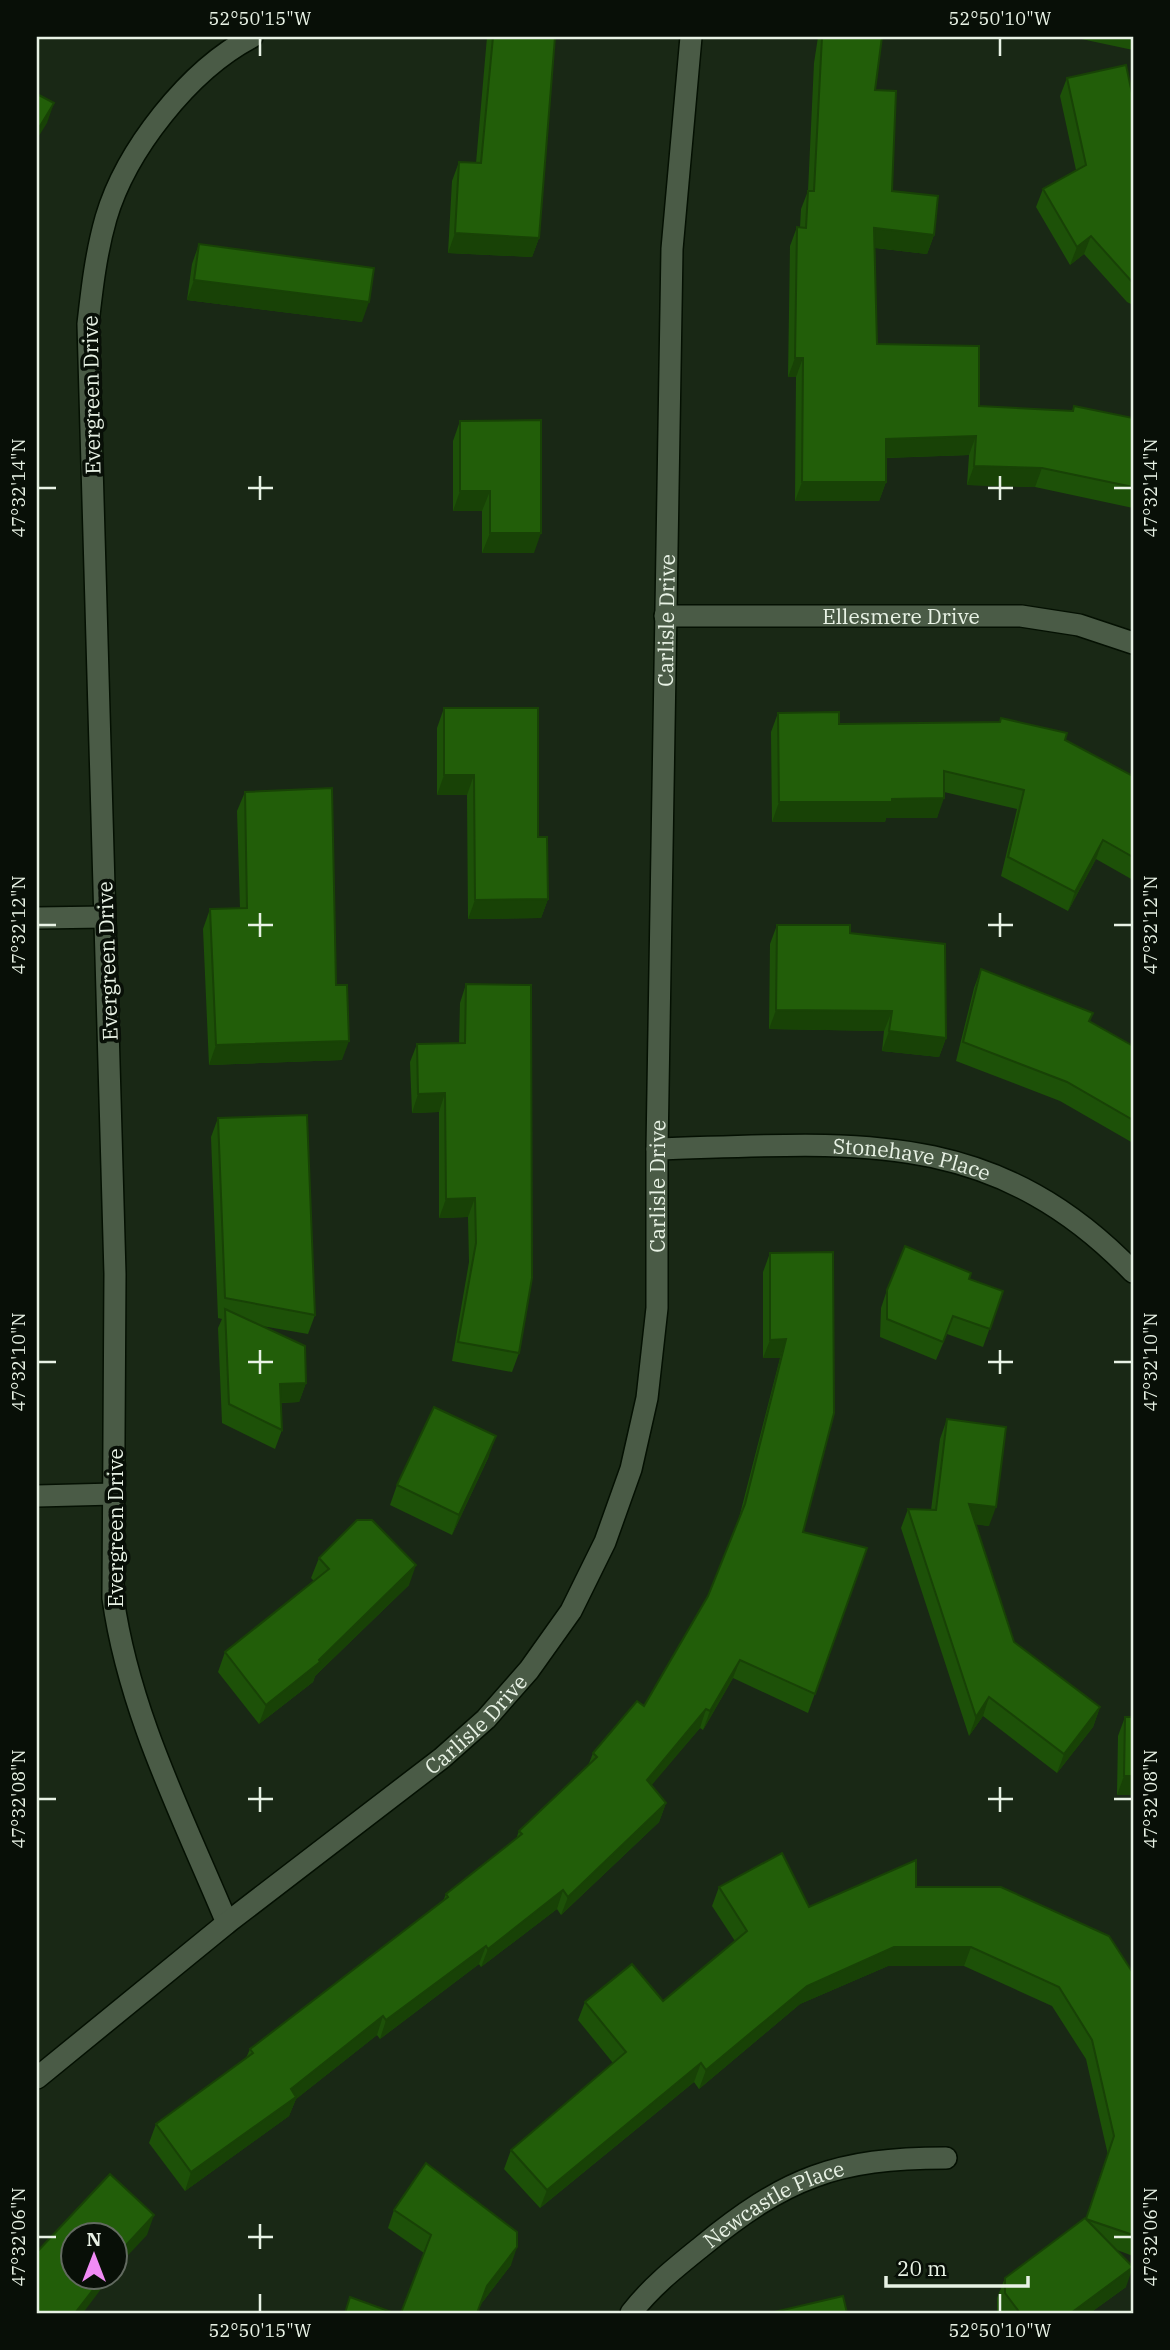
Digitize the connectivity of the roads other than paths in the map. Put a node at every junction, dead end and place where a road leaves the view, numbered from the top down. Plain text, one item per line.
1 (252, 37) edge
2 (691, 37) edge
3 (665, 615) junction
4 (1133, 643) edge
5 (105, 917) junction
6 (37, 918) edge
7 (657, 1149) junction
8 (1133, 1272) edge
9 (114, 1494) junction
10 (37, 1496) edge
11 (227, 1923) junction
12 (37, 2078) edge
13 (946, 2158) dead end
14 (631, 2313) edge

1 - 5 street, Evergreen Drive
2 - 3 street, Carlisle Drive
3 - 4 street, Ellesmere Drive
3 - 7 street, Carlisle Drive
5 - 6 street
5 - 9 street, Evergreen Drive
7 - 8 street, Stonehave Place
7 - 11 street, Carlisle Drive
9 - 10 street
9 - 11 street, Evergreen Drive
11 - 12 street, Carlisle Drive
13 - 14 street, Newcastle Place

